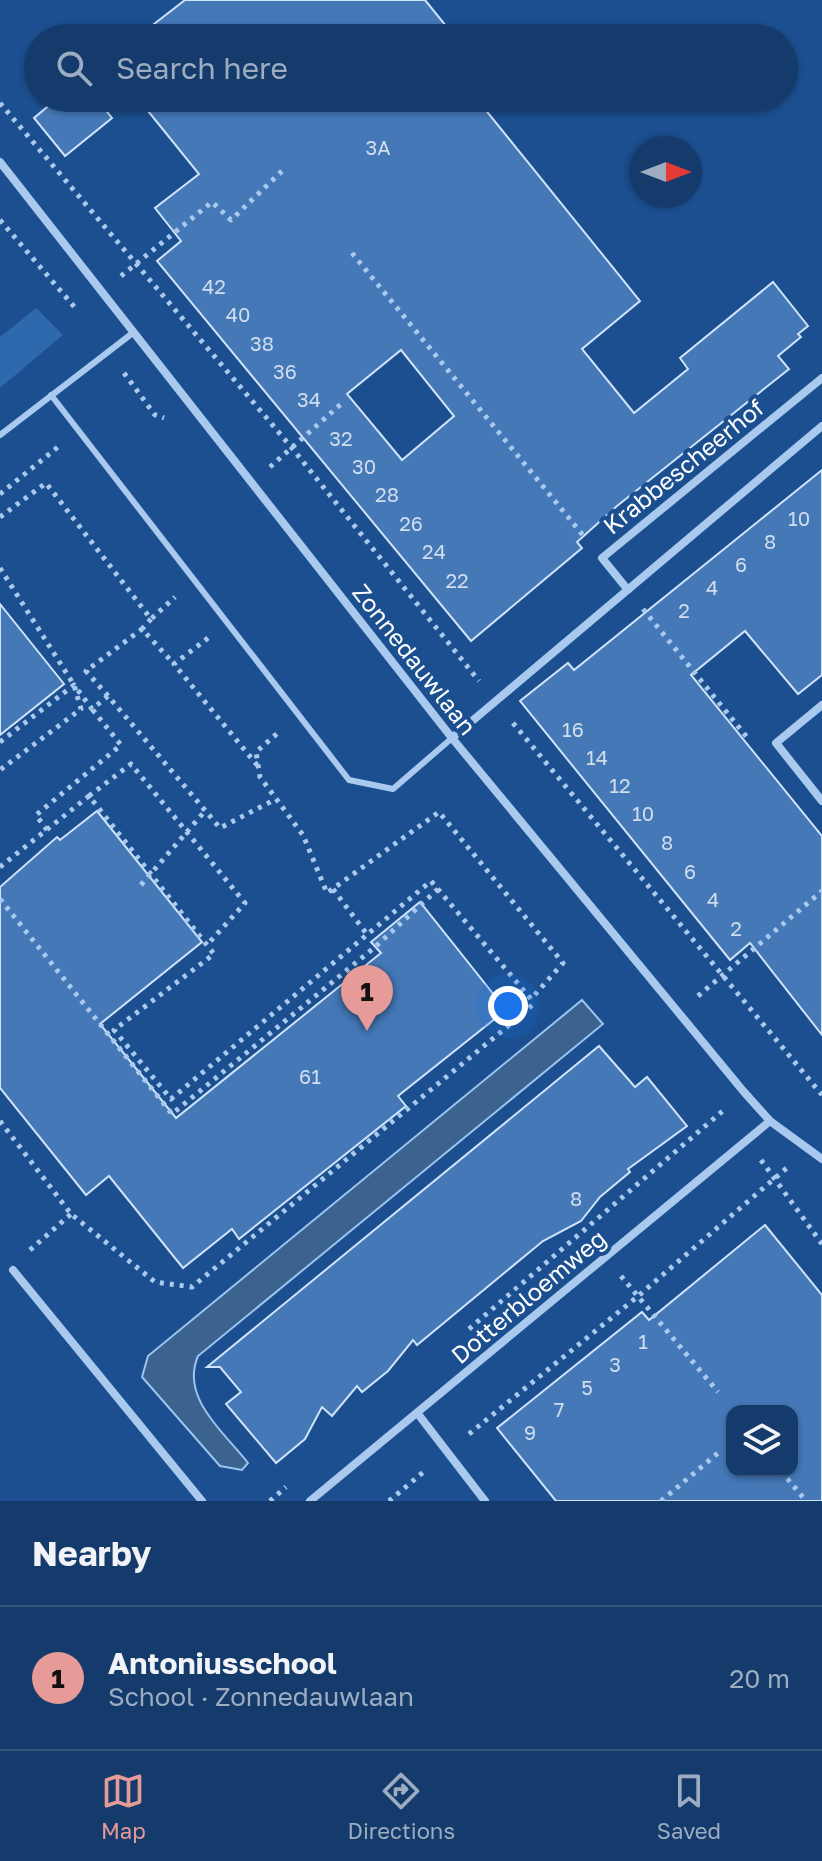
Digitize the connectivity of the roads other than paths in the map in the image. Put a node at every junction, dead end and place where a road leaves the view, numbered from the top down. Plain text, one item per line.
1 (0, 162) edge
2 (134, 332) junction
3 (822, 378) edge
4 (51, 395) junction
5 (822, 426) edge
6 (0, 435) edge
7 (628, 590) junction
8 (822, 705) edge
9 (452, 738) junction
10 (822, 801) edge
11 (770, 1121) junction
12 (822, 1159) edge
13 (13, 1270) road end
14 (418, 1414) junction
15 (202, 1501) edge
16 (310, 1501) edge
17 (485, 1501) edge

1 - 2 street, Zonnedauwlaan
2 - 4 lane
2 - 9 street, Zonnedauwlaan
3 - 7 street, Krabbescheerhof
4 - 6 lane
4 - 9 lane
5 - 7 street
7 - 9 street
8 - 10 street
9 - 11 street, Zonnedauwlaan
11 - 12 street, Zonnedauwlaan
11 - 14 street, Dotterbloemweg
13 - 15 street
14 - 16 street, Dotterbloemweg
14 - 17 street

